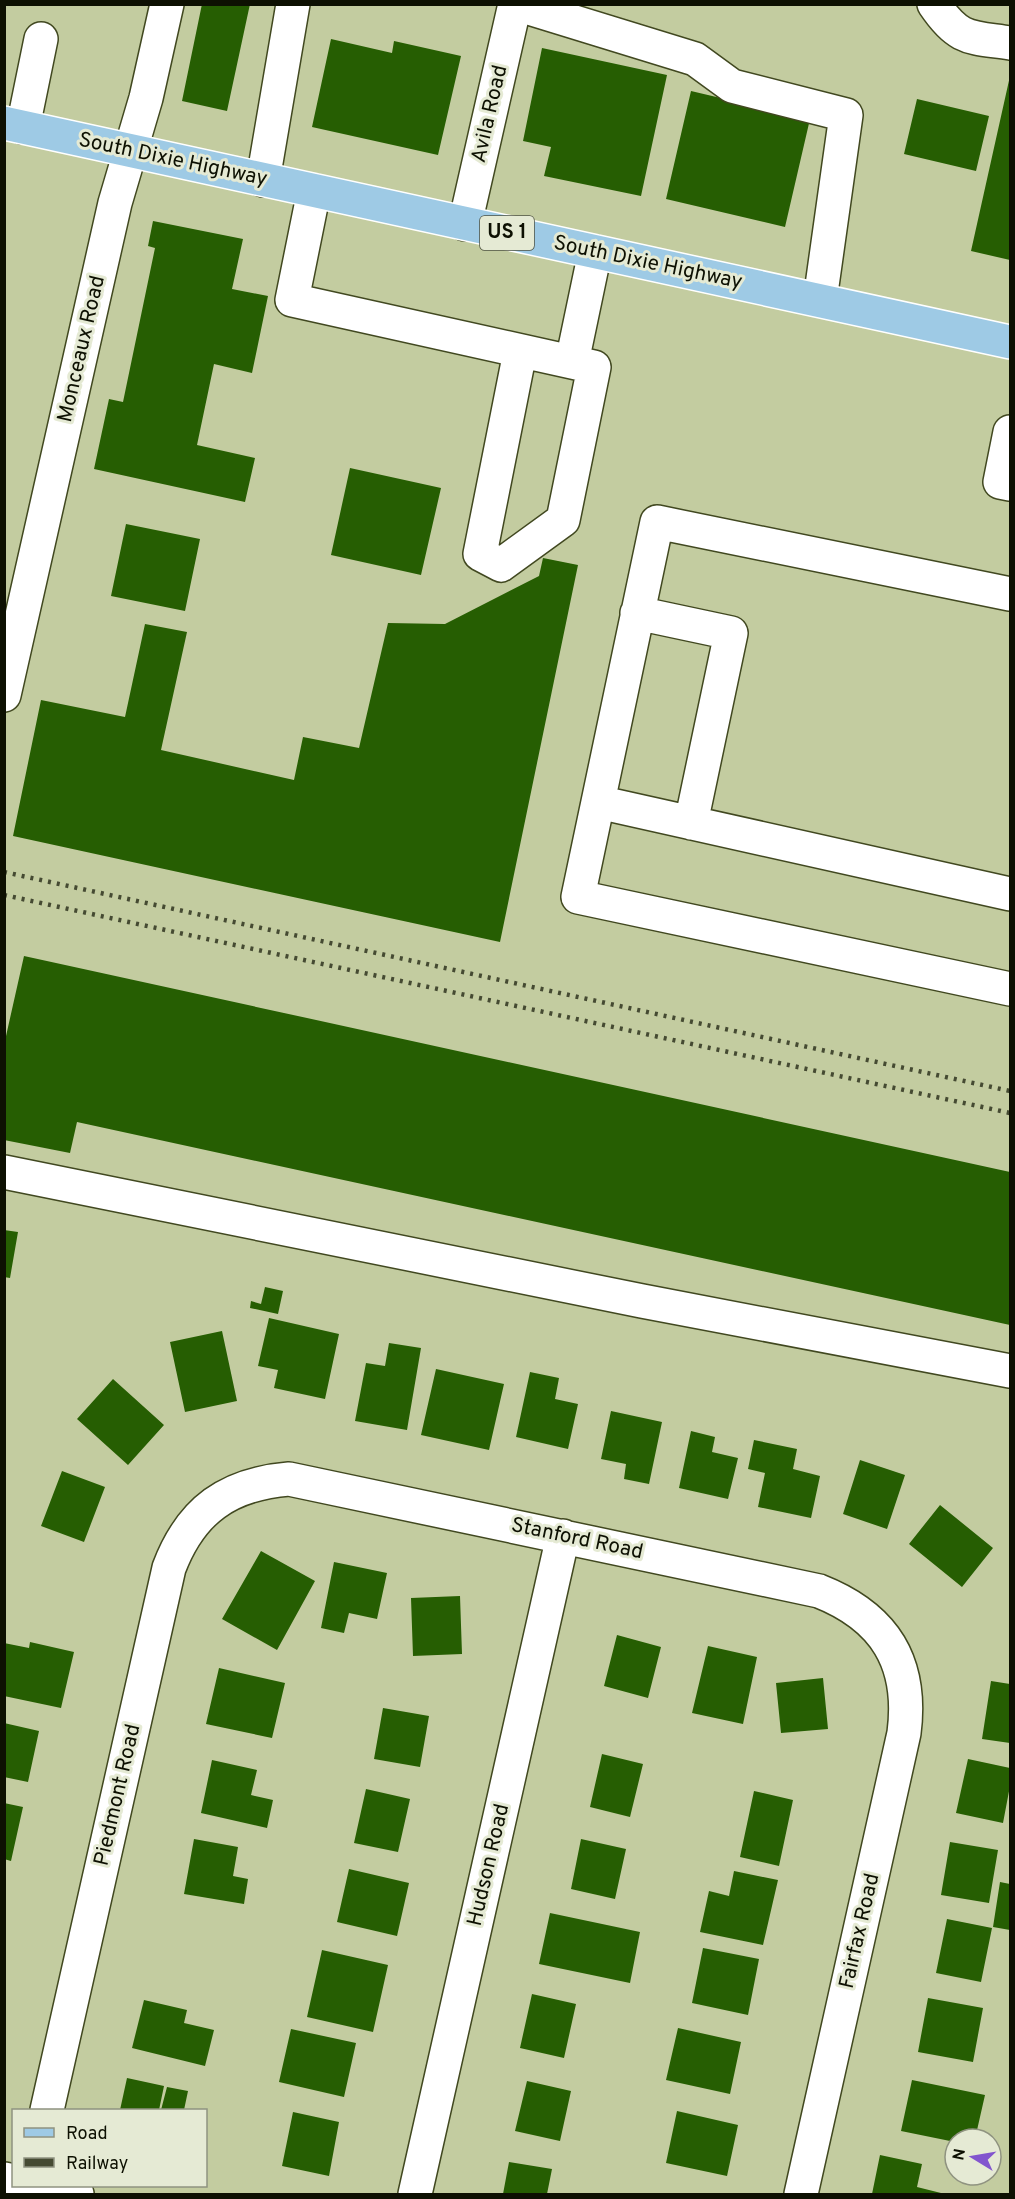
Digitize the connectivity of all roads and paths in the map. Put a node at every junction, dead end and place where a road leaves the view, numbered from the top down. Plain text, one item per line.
1 (167, 4) edge
2 (293, 4) edge
3 (516, 4) edge
4 (934, 4) edge
5 (41, 39) dead end
6 (1011, 43) edge
7 (14, 125) edge
8 (132, 151) junction
9 (263, 180) junction
10 (314, 190) junction
11 (465, 224) junction
12 (595, 252) junction
13 (820, 300) junction
14 (1011, 342) edge
15 (520, 352) junction
16 (572, 362) junction
17 (1011, 432) edge
18 (1011, 484) edge
19 (1011, 594) edge
20 (637, 613) junction
21 (4, 695) edge
22 (598, 802) junction
23 (691, 823) junction
24 (1011, 894) edge
25 (1011, 989) edge
26 (4, 1172) edge
27 (1011, 1371) edge
28 (223, 1497) joint
29 (563, 1536) junction
30 (900, 1666) joint
31 (47, 2109) edge
32 (40, 2187) edge
33 (77, 2194) edge
34 (414, 2194) edge
35 (801, 2194) edge

1 - 8 street, Monceaux Road
2 - 9 street
3 - 11 street, Avila Road
3 - 13 street
4 - 6 street
5 - 7 street
7 - 8 main road, South Dixie Highway / US 1
8 - 9 main road, South Dixie Highway / US 1
8 - 21 street, Monceaux Road
9 - 10 main road, South Dixie Highway / US 1
10 - 11 main road, South Dixie Highway / US 1
10 - 15 street
11 - 12 main road, South Dixie Highway / US 1
12 - 13 main road, South Dixie Highway / US 1
12 - 16 street
13 - 14 main road, South Dixie Highway / US 1
15 - 16 street
15 - 16 street
17 - 18 street
19 - 20 street
20 - 22 street
20 - 23 street
22 - 23 street
22 - 25 street
23 - 24 street
26 - 27 street
28 - 29 street, Stanford Road
28 - 31 street, Piedmont Road
29 - 30 street, Stanford Road
29 - 34 street, Hudson Road
30 - 35 street, Fairfax Road
32 - 33 street

